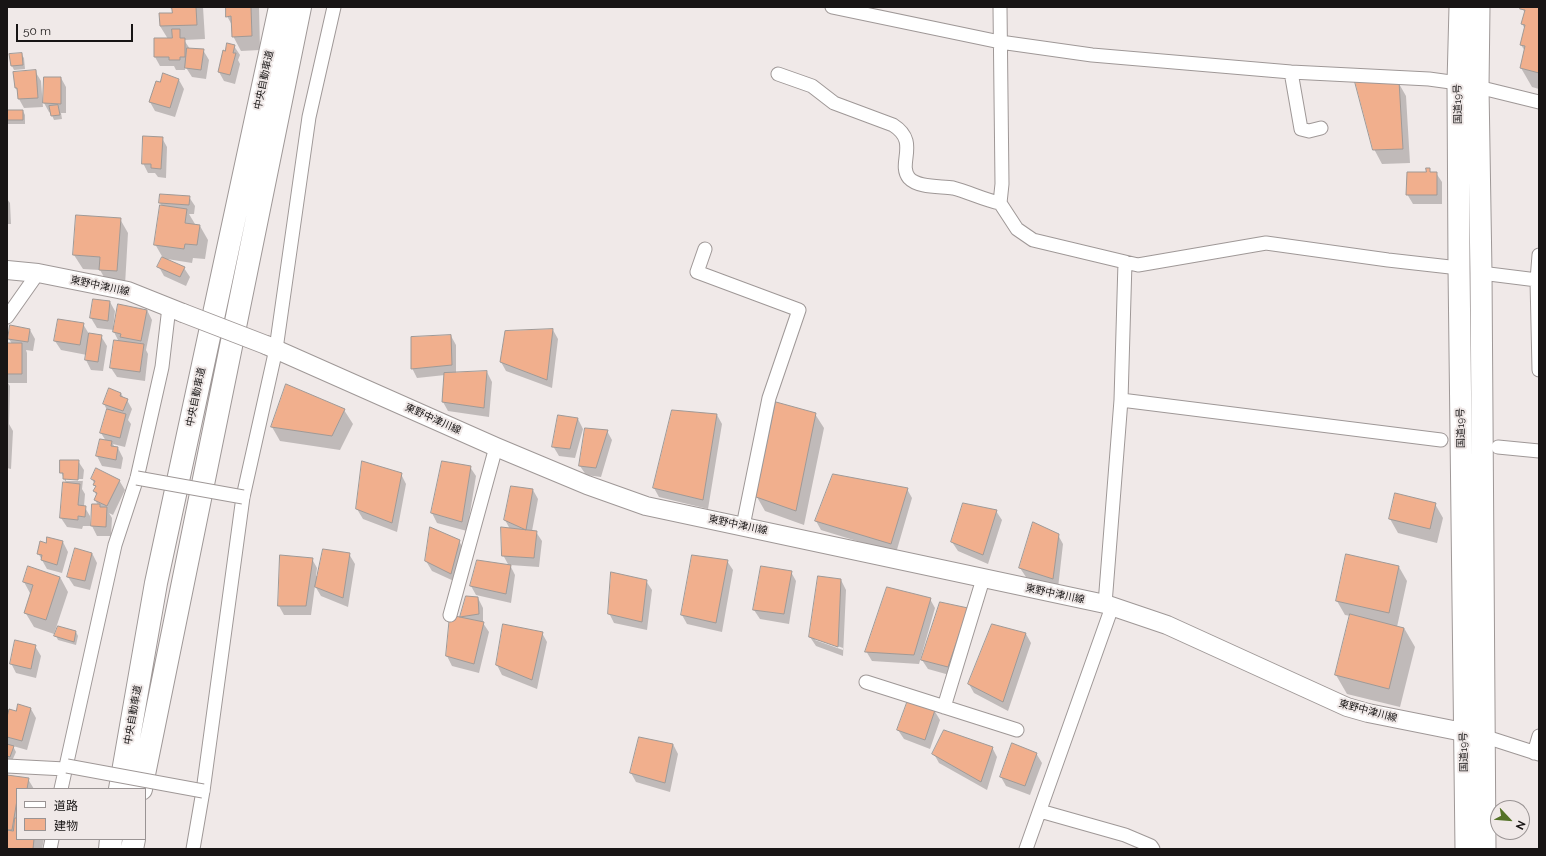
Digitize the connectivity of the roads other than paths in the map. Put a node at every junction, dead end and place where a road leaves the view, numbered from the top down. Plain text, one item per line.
1 (280, 7) edge
2 (300, 7) edge
3 (334, 7) edge
4 (832, 7) edge
5 (1000, 7) edge
6 (1460, 7) edge
7 (1479, 7) edge
8 (1000, 42) junction
9 (1291, 72) junction
10 (778, 74) dead end
11 (1458, 83) junction
12 (1478, 87) junction
13 (1539, 102) edge
14 (1321, 128) dead end
15 (1000, 203) junction
16 (705, 249) dead end
17 (1539, 255) edge
18 (1125, 262) junction
19 (1459, 268) junction
20 (7, 270) edge
21 (38, 273) junction
22 (1481, 273) junction
23 (1538, 288) edge
24 (176, 310) junction
25 (7, 317) edge
26 (271, 347) junction
27 (1539, 370) edge
28 (1121, 400) junction
29 (1440, 440) dead end
30 (496, 447) junction
31 (1498, 447) dead end
32 (1539, 451) edge
33 (137, 478) junction
34 (243, 497) junction
35 (743, 526) junction
36 (983, 579) junction
37 (1108, 606) junction
38 (450, 615) dead end
39 (866, 682) dead end
40 (944, 707) junction
41 (1016, 730) dead end
42 (1474, 734) junction
43 (1539, 736) edge
44 (1537, 753) edge
45 (7, 766) edge
46 (66, 767) junction
47 (61, 788) edge
48 (120, 788) edge
49 (141, 788) edge
50 (203, 791) junction
51 (1040, 811) junction
52 (193, 849) edge
53 (1026, 849) edge
54 (1153, 849) edge
55 (1466, 849) edge
56 (1484, 849) edge

1 - 48 highway, 中央自動車道
2 - 49 highway, 中央自動車道
3 - 26 street
4 - 8 street
5 - 8 street
6 - 11 highway, 国道19号
7 - 12 highway, 国道19号
8 - 9 street
8 - 15 street
9 - 11 street
9 - 14 street
10 - 15 street
11 - 19 highway, 国道19号
12 - 13 street
12 - 22 highway, 国道19号
15 - 18 street
16 - 35 street
17 - 23 street
18 - 19 street
18 - 28 street
19 - 42 highway, 国道19号
20 - 21 main road, 東野中津川線
21 - 24 main road, 東野中津川線
21 - 25 street
22 - 23 street
22 - 42 highway, 国道19号
23 - 27 street
24 - 26 main road, 東野中津川線, bridge
24 - 33 street
26 - 30 main road, 東野中津川線
26 - 34 street
28 - 29 street
28 - 37 street
30 - 35 main road, 東野中津川線
30 - 38 street
31 - 32 street
33 - 34 street, bridge
33 - 46 street
34 - 50 street
35 - 36 main road, 東野中津川線
36 - 37 main road, 東野中津川線
36 - 40 street
37 - 42 main road, 東野中津川線
37 - 51 street
39 - 40 street
40 - 41 street
42 - 44 street
42 - 55 highway, 国道19号
42 - 56 highway, 国道19号
43 - 44 street
45 - 46 street
46 - 47 street
46 - 50 street, bridge
50 - 52 street
51 - 53 street
51 - 54 street

